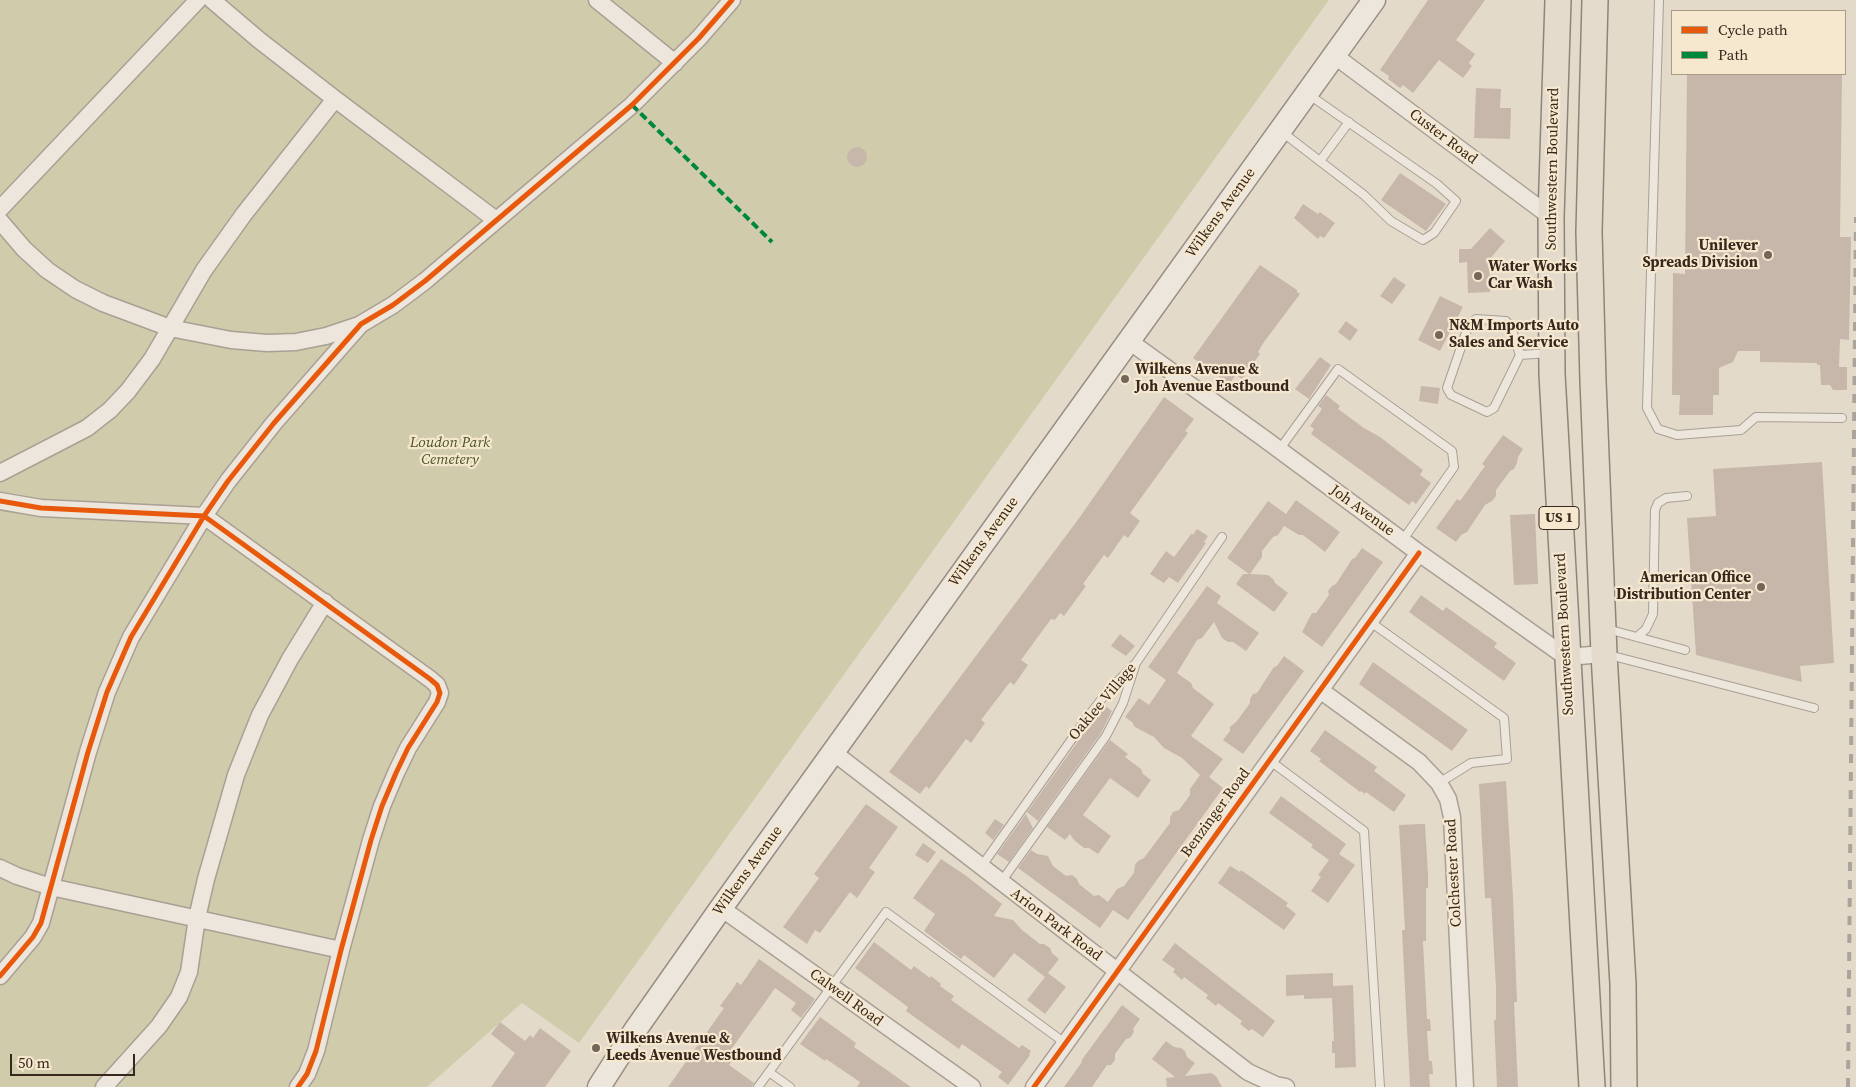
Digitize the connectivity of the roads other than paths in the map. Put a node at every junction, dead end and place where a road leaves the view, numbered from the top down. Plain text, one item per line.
1 (198, 0) edge
2 (212, 0) edge
3 (597, 0) edge
4 (732, 0) edge
5 (1374, 0) edge
6 (1558, 0) edge
7 (1595, 0) edge
8 (1660, 0) edge
9 (1334, 56) junction
10 (675, 63) junction
11 (1307, 94) junction
12 (335, 99) junction
13 (1349, 122) junction
14 (1281, 130) junction
15 (1320, 161) junction
16 (0, 209) edge
17 (1551, 218) junction
18 (496, 220) junction
19 (0, 221) edge
20 (361, 324) junction
21 (170, 328) junction
22 (1129, 341) junction
23 (1552, 353) junction
24 (1520, 355) junction
25 (1842, 418) dead end
26 (1279, 450) junction
27 (0, 473) edge
28 (1688, 496) dead end
29 (0, 501) edge
30 (204, 516) junction
31 (1222, 537) dead end
32 (1402, 541) junction
33 (1419, 553) junction
34 (325, 602) junction
35 (1370, 621) junction
36 (1603, 628) junction
37 (1637, 637) junction
38 (1685, 650) dead end
39 (1604, 654) junction
40 (1566, 657) junction
41 (1136, 663) junction
42 (1320, 690) junction
43 (1814, 708) dead end
44 (833, 752) junction
45 (1269, 760) junction
46 (1439, 783) junction
47 (981, 867) junction
48 (0, 868) edge
49 (1000, 882) junction
50 (51, 887) junction
51 (721, 908) junction
52 (197, 918) junction
53 (341, 950) junction
54 (1117, 971) junction
55 (0, 976) edge
56 (831, 987) junction
57 (1065, 1043) junction
58 (769, 1072) junction
59 (104, 1087) edge
60 (298, 1087) edge
61 (599, 1087) edge
62 (758, 1087) edge
63 (790, 1087) edge
64 (972, 1087) edge
65 (1034, 1087) edge
66 (1286, 1087) edge
67 (1380, 1087) edge
68 (1465, 1087) edge
69 (1592, 1087) edge
70 (1624, 1087) edge

1 - 16 street
2 - 12 street
3 - 10 street
4 - 10 street
5 - 9 main road, Wilkens Avenue
6 - 17 main road, Southwestern Boulevard / US 1
7 - 36 main road, US 1
8 - 25 lane
9 - 11 main road, Wilkens Avenue
9 - 17 street, Custer Road
10 - 18 street
11 - 13 lane
11 - 14 main road, Wilkens Avenue
12 - 18 street
12 - 21 street
13 - 15 lane
13 - 15 lane
14 - 15 lane
14 - 22 main road, Wilkens Avenue
17 - 23 main road, Southwestern Boulevard / US 1
18 - 20 street
19 - 21 street
20 - 21 street
20 - 30 street
21 - 27 street
22 - 26 street, Joh Avenue
22 - 44 main road, Wilkens Avenue
23 - 24 lane
23 - 40 main road, Southwestern Boulevard / US 1
24 - 24 lane
26 - 32 street, Joh Avenue
26 - 32 lane
28 - 37 lane
29 - 30 street
30 - 34 street
30 - 50 street
31 - 41 lane, Oaklee Village
32 - 33 street, Joh Avenue
33 - 35 street, Benzinger Road
33 - 40 street, Joh Avenue
34 - 52 street
34 - 53 street
35 - 42 street, Benzinger Road
35 - 46 lane
36 - 37 lane
36 - 39 main road, US 1
37 - 38 lane
39 - 40 street
39 - 43 lane
39 - 70 main road, US 1
40 - 69 main road, Southwestern Boulevard / US 1
41 - 47 lane, Oaklee Village
41 - 49 lane
42 - 45 street, Benzinger Road
42 - 46 street, Colchester Road
44 - 47 street, Arion Park Road
44 - 51 main road, Wilkens Avenue
45 - 54 street, Benzinger Road
45 - 67 lane
46 - 68 street, Colchester Road
47 - 49 street, Arion Park Road
48 - 50 street
49 - 54 street, Arion Park Road
50 - 52 street
50 - 55 street
51 - 56 street, Calwell Road
51 - 61 main road, Wilkens Avenue
52 - 53 street
52 - 59 street
53 - 60 street
54 - 57 street, Benzinger Road
54 - 66 street, Arion Park Road
56 - 57 lane
56 - 58 lane
56 - 64 street, Calwell Road
57 - 65 street, Benzinger Road
58 - 62 lane
58 - 63 lane

